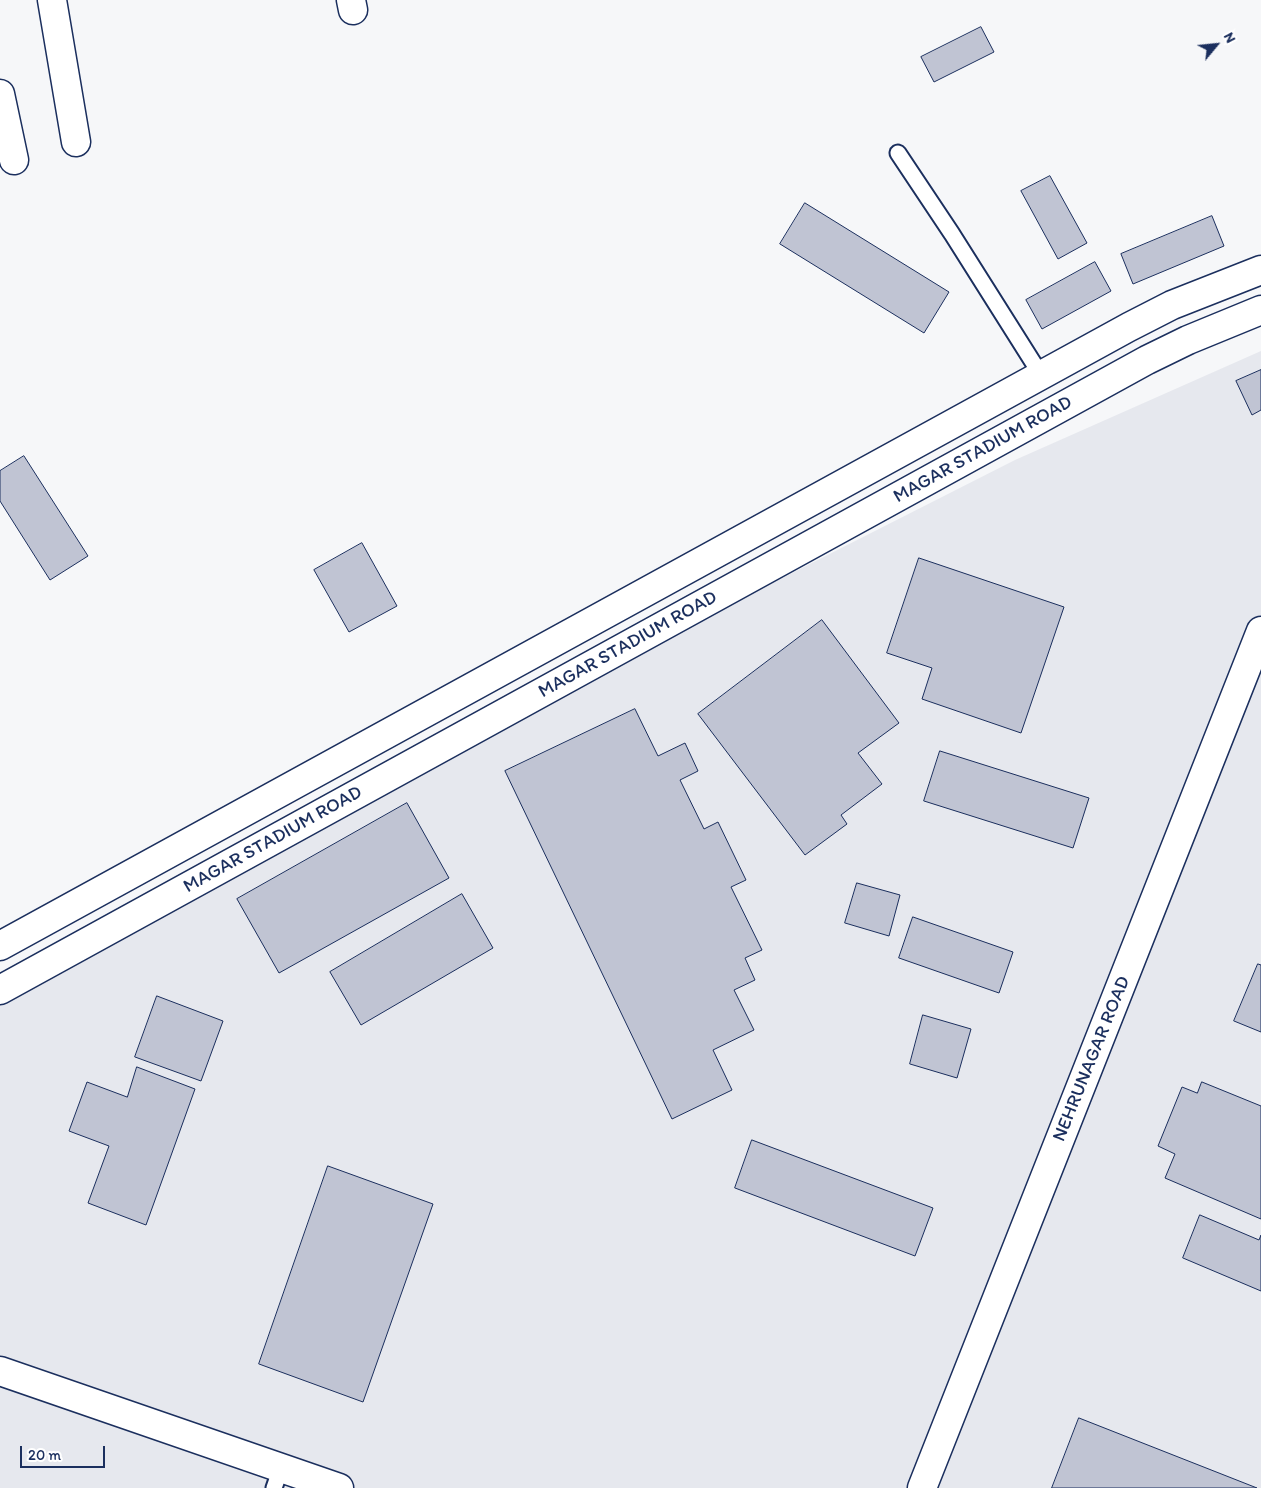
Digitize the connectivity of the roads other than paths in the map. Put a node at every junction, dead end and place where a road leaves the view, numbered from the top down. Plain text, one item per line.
1 (52, 0) edge
2 (0, 94) edge
3 (76, 142) dead end
4 (898, 153) dead end
5 (14, 160) dead end
6 (1261, 270) edge
7 (1261, 310) edge
8 (1041, 374) junction
9 (1261, 630) edge
10 (0, 946) edge
11 (0, 990) edge
12 (0, 1371) edge
13 (277, 1478) edge
14 (339, 1488) edge
15 (922, 1488) edge

1 - 3 street
2 - 5 street
4 - 8 lane
6 - 8 street, MAGAR STADIUM ROAD
7 - 11 street, MAGAR STADIUM ROAD
8 - 10 street, MAGAR STADIUM ROAD
9 - 15 street, NEHRUNAGAR ROAD
12 - 13 street
13 - 14 street

